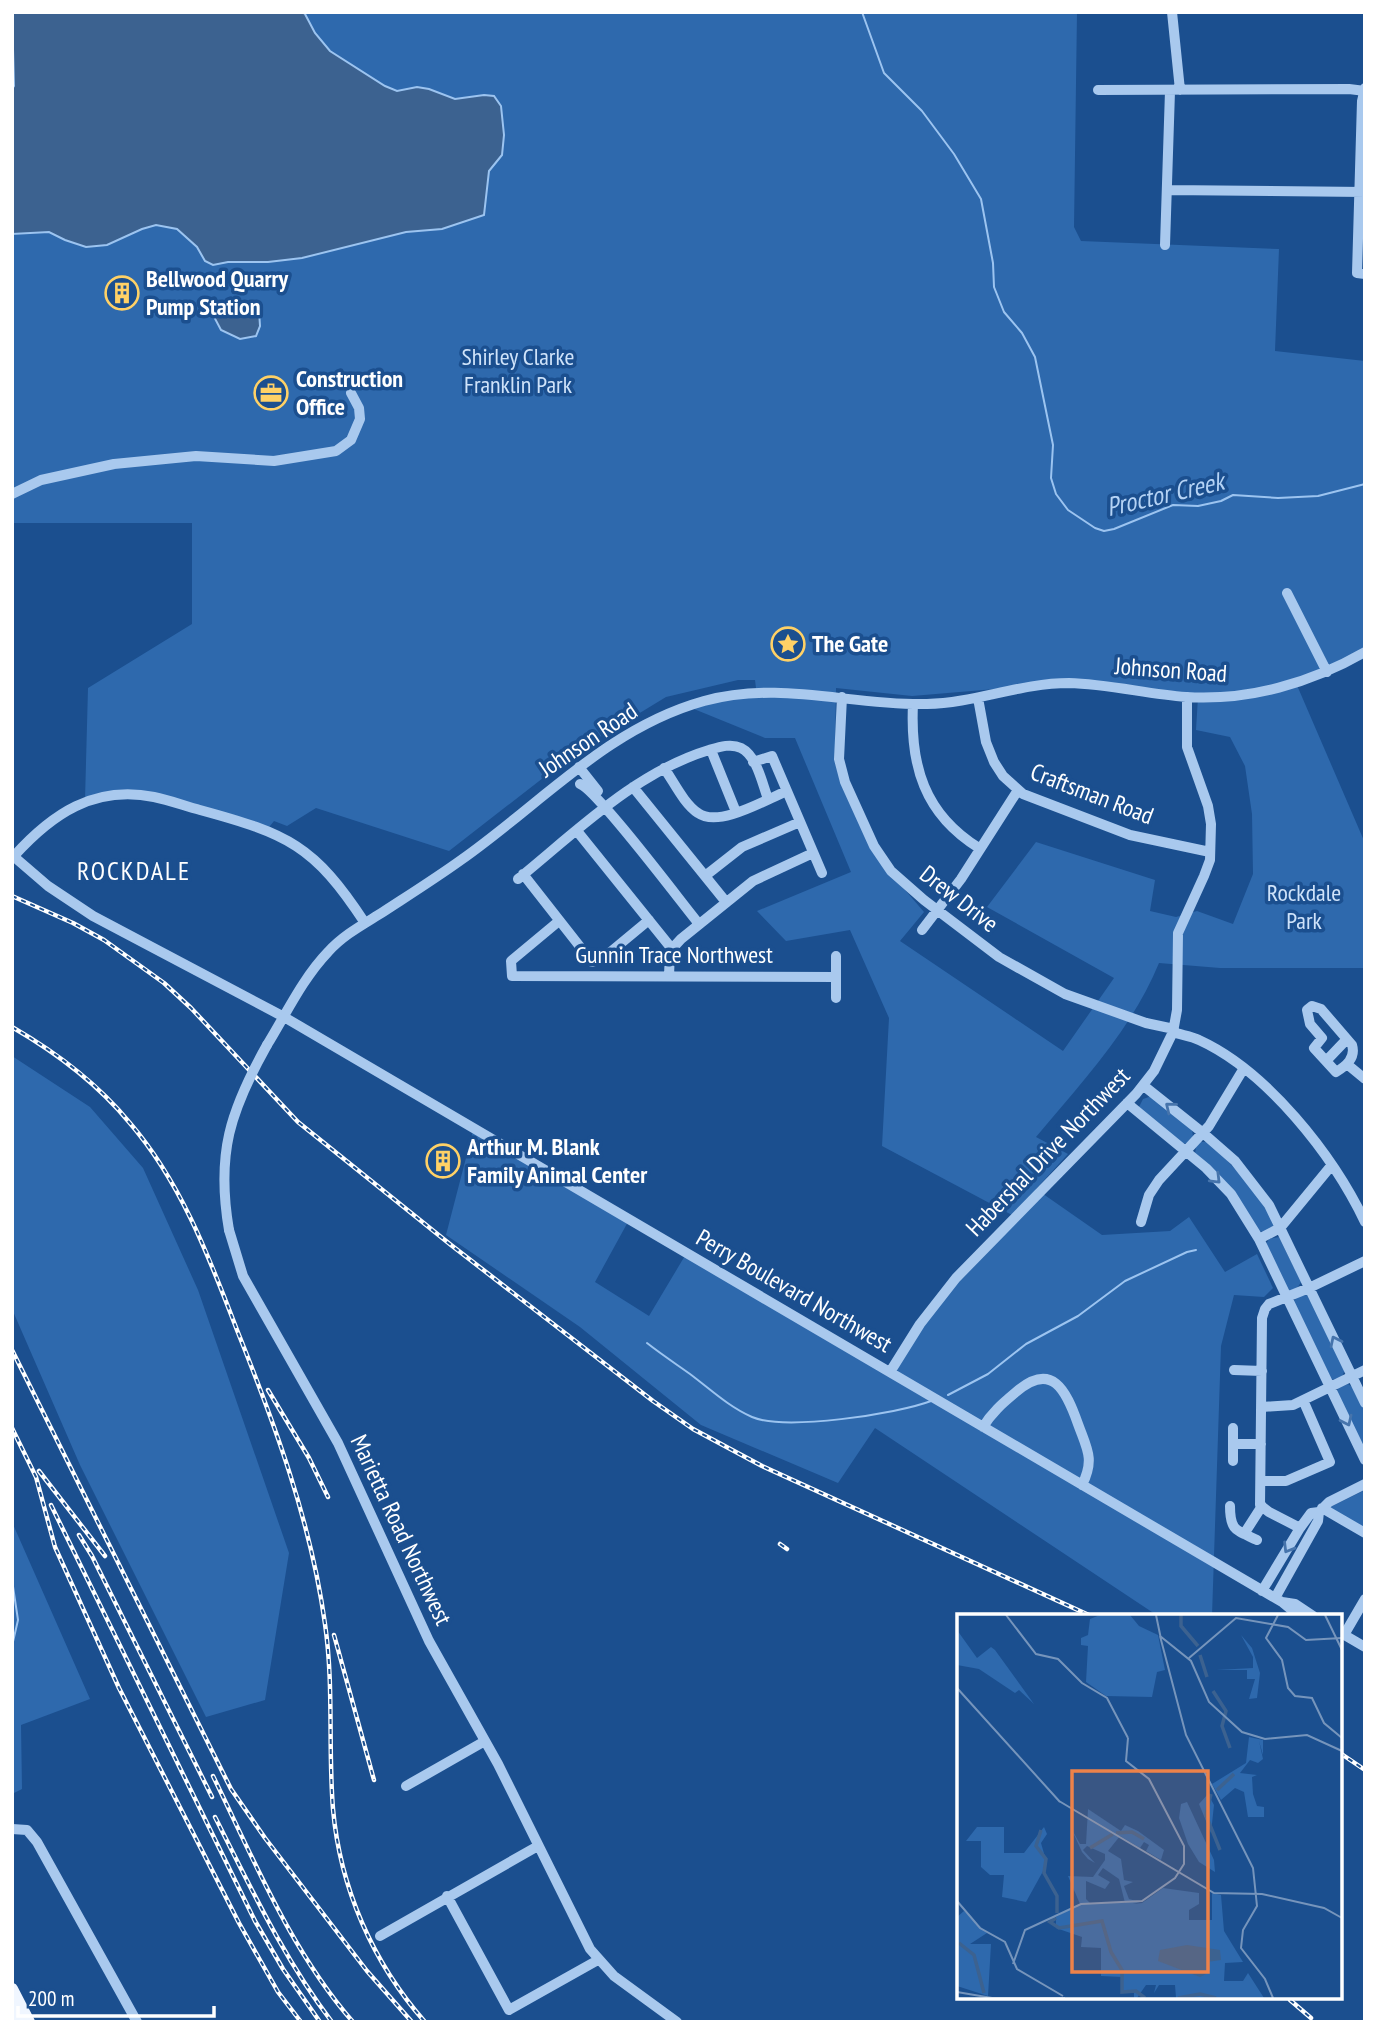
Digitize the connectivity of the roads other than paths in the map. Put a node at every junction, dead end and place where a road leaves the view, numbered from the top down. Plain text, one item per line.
1 (1172, 12) edge
2 (1098, 90) dead end
3 (1364, 90) edge
4 (1175, 91) junction
5 (1167, 190) junction
6 (1362, 192) edge
7 (1165, 245) dead end
8 (1365, 274) edge
9 (351, 393) dead end
10 (12, 494) edge
11 (1287, 593) dead end
12 (1365, 652) edge
13 (1327, 672) junction
14 (842, 697) junction
15 (1187, 697) junction
16 (978, 698) junction
17 (913, 704) junction
18 (711, 750) junction
19 (753, 762) junction
20 (664, 768) junction
21 (575, 770) junction
22 (634, 787) junction
23 (1018, 790) junction
24 (787, 791) junction
25 (768, 799) junction
26 (608, 807) junction
27 (736, 812) junction
28 (800, 822) junction
29 (577, 831) junction
30 (979, 848) junction
31 (1210, 852) junction
32 (813, 853) junction
33 (13, 855) edge
34 (822, 873) dead end
35 (705, 876) junction
36 (726, 902) junction
37 (937, 910) junction
38 (649, 920) junction
39 (559, 921) junction
40 (365, 923) junction
41 (699, 923) junction
42 (922, 930) dead end
43 (672, 949) junction
44 (836, 956) dead end
45 (594, 962) junction
46 (595, 976) junction
47 (669, 976) junction
48 (836, 976) junction
49 (836, 998) dead end
50 (284, 1017) junction
51 (1173, 1031) junction
52 (1347, 1039) junction
53 (1326, 1061) junction
54 (1348, 1065) junction
55 (1244, 1068) junction
56 (1365, 1079) edge
57 (1144, 1086) junction
58 (1127, 1103) junction
59 (1203, 1133) junction
60 (1186, 1152) junction
61 (1331, 1166) junction
62 (1141, 1222) dead end
63 (1365, 1222) edge
64 (1280, 1228) junction
65 (1259, 1239) junction
66 (1365, 1261) edge
67 (1309, 1289) junction
68 (1287, 1296) junction
69 (1234, 1370) dead end
70 (1365, 1370) edge
71 (1262, 1371) junction
72 (890, 1373) junction
73 (1352, 1376) junction
74 (1331, 1386) junction
75 (1303, 1400) junction
76 (1365, 1403) edge
77 (1262, 1407) junction
78 (983, 1427) junction
79 (1233, 1428) dead end
80 (1233, 1444) junction
81 (1261, 1444) junction
82 (1365, 1460) edge
83 (1233, 1461) dead end
84 (1261, 1481) junction
85 (1365, 1484) edge
86 (1082, 1485) junction
87 (1230, 1506) dead end
88 (1262, 1506) junction
89 (1320, 1510) junction
90 (1300, 1528) junction
91 (1365, 1532) edge
92 (1244, 1534) junction
93 (1257, 1540) dead end
94 (1262, 1591) junction
95 (1365, 1599) edge
96 (1278, 1600) junction
97 (1296, 1614) edge
98 (1310, 1614) edge
99 (1342, 1635) edge
100 (1365, 1647) edge
101 (1365, 1653) edge
102 (485, 1741) junction
103 (406, 1786) dead end
104 (12, 1829) edge
105 (538, 1846) junction
106 (447, 1896) junction
107 (380, 1936) dead end
108 (598, 1960) junction
109 (12, 1989) edge
110 (12, 2008) edge
111 (19, 2022) edge
112 (29, 2022) edge
113 (137, 2022) edge
114 (677, 2022) edge

1 - 4 street
2 - 4 street
3 - 4 street
3 - 6 street
4 - 5 street
5 - 6 street
5 - 7 street
6 - 8 street
9 - 10 street
11 - 13 street
12 - 13 street, Johnson Road
13 - 15 street, Johnson Road
14 - 17 street, Johnson Road
14 - 21 street, Johnson Road
14 - 37 street, Drew Drive
15 - 16 street, Johnson Road
15 - 31 street, Habershal Drive Northwest
16 - 17 street, Johnson Road
16 - 23 street, Craftsman Road
17 - 30 street
18 - 19 street
18 - 20 street
18 - 27 street
19 - 24 street
19 - 25 street
20 - 22 street
20 - 27 street
21 - 26 street
21 - 26 street
21 - 40 street, Johnson Road
22 - 26 street
22 - 35 street
23 - 30 street
23 - 31 street, Craftsman Road
24 - 25 street
24 - 28 street
25 - 27 street
26 - 29 street
26 - 41 street
28 - 32 street
28 - 35 street
29 - 38 street
29 - 39 street
30 - 37 street
31 - 51 street, Habershal Drive Northwest
32 - 34 street
32 - 36 street
33 - 40 street
33 - 50 street, Perry Boulevard Northwest
35 - 36 street
36 - 41 street
37 - 42 street
37 - 51 street, Drew Drive
38 - 43 street
38 - 45 street
39 - 45 street
39 - 46 street, Gunnin Trace Northwest
40 - 50 street, Johnson Road
41 - 43 street
43 - 47 street
44 - 48 street
45 - 46 street
46 - 47 street, Gunnin Trace Northwest
47 - 48 street, Gunnin Trace Northwest
48 - 49 street
50 - 72 street, Perry Boulevard Northwest
50 - 102 street, Marietta Road Northwest, bridge
51 - 55 street, Drew Drive
51 - 57 street, Habershal Drive Northwest
52 - 53 street
52 - 53 street
52 - 54 street
53 - 54 street
54 - 56 street
55 - 59 street
55 - 61 street, Drew Drive
57 - 58 street, Habershal Drive Northwest
59 -> 57 street
58 - 60 street
58 - 72 street, Habershal Drive Northwest
59 - 60 street
59 - 64 street
60 - 62 street
60 -> 65 street
61 - 63 street, Drew Drive
61 - 64 street
64 - 65 street
64 - 67 street
65 - 68 street
66 - 67 street
67 - 68 street
73 -> 67 street
68 - 71 street
68 - 74 street
69 - 71 street
70 - 73 street
71 - 77 street
72 - 78 street, Perry Boulevard Northwest
73 - 74 street
73 - 76 street
74 - 75 street
74 -> 82 street
75 - 77 street
75 - 84 street
77 - 81 street
78 - 86 street, Perry Boulevard Northwest
78 - 86 street
79 - 80 street
80 - 81 street
80 - 83 street
81 - 84 street
84 - 88 street
85 - 89 street
86 - 94 street, Perry Boulevard Northwest
87 - 92 street
88 - 90 street
88 - 92 street
89 - 90 street
89 - 91 street
89 - 96 street
90 -> 94 street
92 - 93 street
94 - 96 street, Perry Boulevard Northwest
95 - 99 street
96 - 97 street, Perry Boulevard Northwest
96 - 98 street, Perry Boulevard Northwest
99 - 100 street
99 - 101 street
102 - 103 street
102 - 105 street, Marietta Road Northwest
104 - 113 street
105 - 106 street
105 - 108 street, Marietta Road Northwest
106 - 107 street
106 - 108 street
108 - 114 street, Marietta Road Northwest
109 - 112 main road
110 - 111 main road

